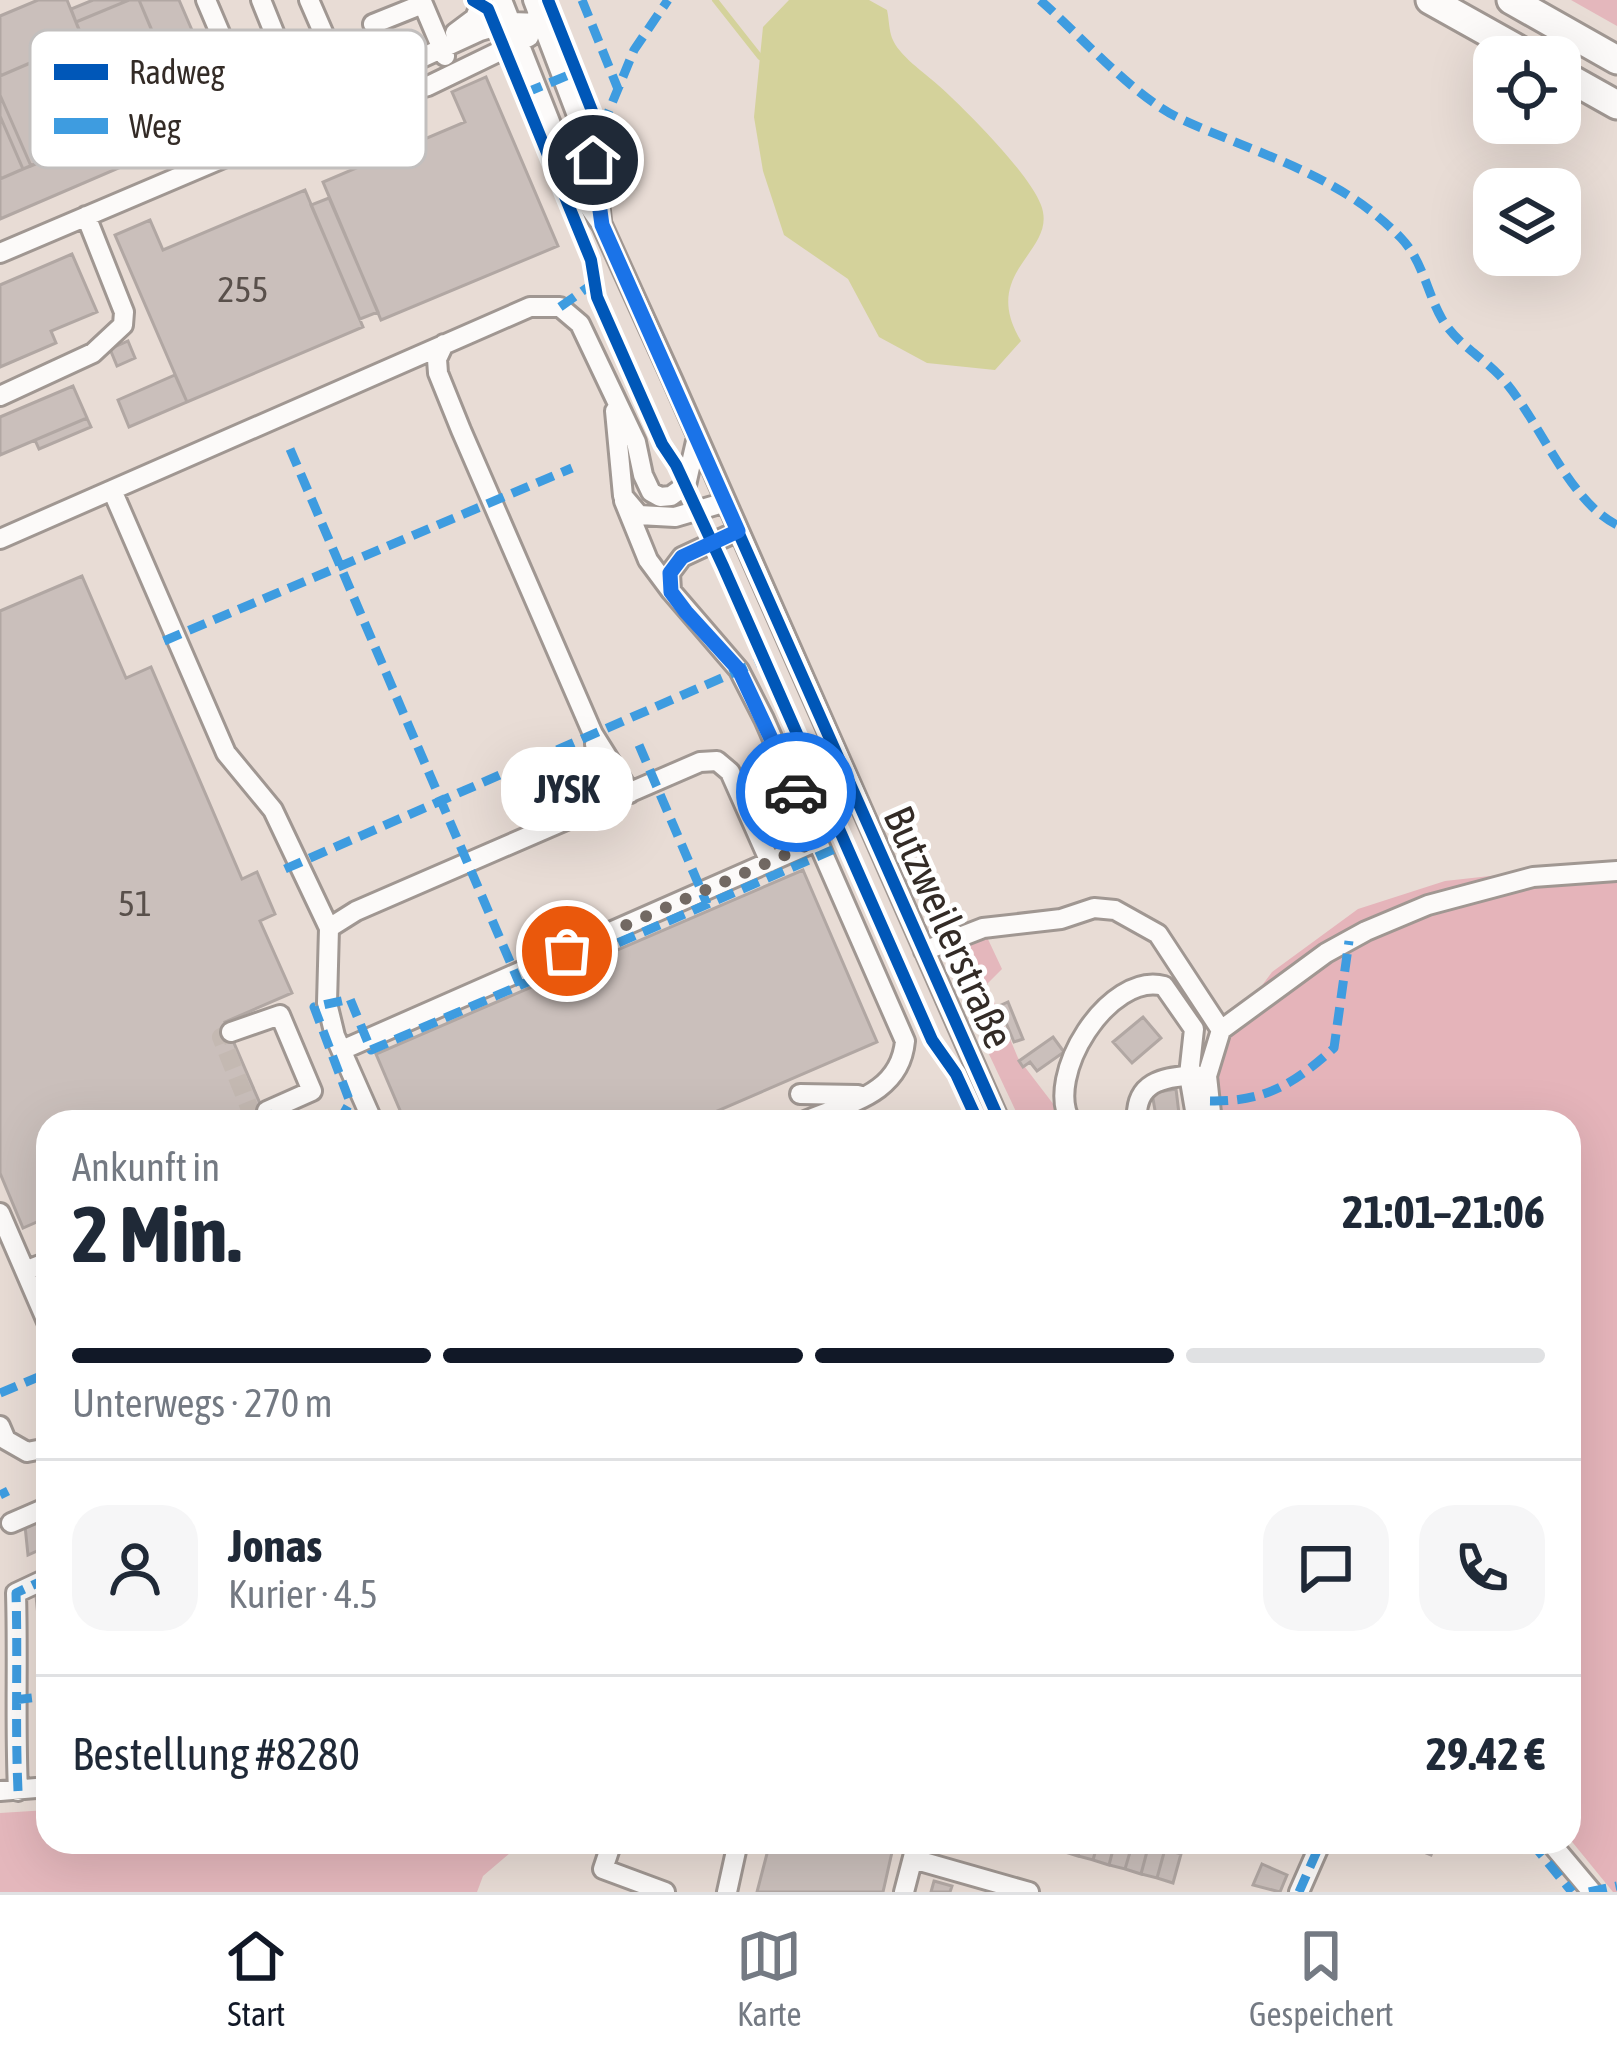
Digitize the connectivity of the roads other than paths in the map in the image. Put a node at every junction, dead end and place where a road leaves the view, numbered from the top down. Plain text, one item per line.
1 (206, 0) edge
2 (261, 0) edge
3 (309, 0) edge
4 (482, 0) edge
5 (502, 0) edge
6 (533, 0) edge
7 (1430, 0) edge
8 (1510, 0) edge
9 (512, 22) junction
10 (540, 23) junction
11 (373, 24) dead end
12 (219, 30) edge
13 (273, 30) edge
14 (324, 30) edge
15 (1494, 36) edge
16 (520, 43) junction
17 (440, 45) junction
18 (426, 52) edge
19 (1617, 60) edge
20 (452, 71) junction
21 (426, 78) edge
22 (1581, 85) edge
23 (1617, 105) edge
24 (198, 168) edge
25 (86, 216) junction
26 (602, 225) junction
27 (0, 253) edge
28 (444, 344) junction
29 (614, 394) junction
30 (0, 396) edge
31 (697, 436) junction
32 (112, 490) junction
33 (623, 496) junction
34 (726, 502) junction
35 (738, 531) junction
36 (0, 539) edge
37 (671, 592) junction
38 (593, 734) junction
39 (630, 793) junction
40 (585, 812) junction
41 (817, 841) junction
42 (770, 862) junction
43 (1617, 871) edge
44 (328, 928) junction
45 (924, 952) junction
46 (1221, 1030) junction
47 (232, 1032) dead end
48 (341, 1050) junction
49 (1198, 1076) junction
50 (800, 1094) dead end
51 (863, 1096) junction
52 (269, 1110) edge
53 (365, 1110) edge
54 (831, 1110) edge
55 (995, 1110) edge
56 (1064, 1110) edge
57 (1136, 1110) edge
58 (1199, 1110) edge
59 (0, 1213) edge
60 (36, 1267) edge
61 (25, 1271) junction
62 (36, 1294) edge
63 (0, 1426) edge
64 (36, 1451) edge
65 (36, 1512) edge
66 (11, 1523) dead end
67 (36, 1584) edge
68 (9, 1791) edge
69 (608, 1854) edge
70 (735, 1854) edge
71 (914, 1854) edge
72 (926, 1854) edge
73 (1316, 1854) edge
74 (1560, 1854) edge
75 (665, 1892) edge
76 (727, 1892) edge
77 (904, 1892) edge
78 (1029, 1892) edge
79 (1299, 1892) edge
80 (1592, 1892) edge

1 - 12 street
2 - 13 street
3 - 14 street
4 - 17 street
5 - 9 street, Butzweilerstraße
6 - 10 street, Butzweilerstraße
7 - 15 highway
8 - 19 highway
9 - 10 street
9 - 16 street, Butzweilerstraße
9 - 17 street
10 - 16 street
10 - 26 street, Butzweilerstraße
11 - 17 street
16 - 20 street
16 - 26 street, Butzweilerstraße
17 - 18 street
17 - 20 street
20 - 21 street
22 - 23 highway
24 - 25 street
25 - 27 street
25 - 30 street
26 - 31 street, Butzweilerstraße
28 - 29 street
28 - 32 street
28 - 38 street
29 - 31 street
29 - 33 street
31 - 34 street, Butzweilerstraße
32 - 36 street
32 - 44 street
33 - 34 street
33 - 37 street
34 - 35 street, Butzweilerstraße
35 - 37 street
35 - 45 street, Butzweilerstraße
37 - 41 street
38 - 39 street
38 - 40 street
39 - 40 street
39 - 42 street
40 - 44 street
41 - 42 street
41 - 51 street
42 - 48 street
43 - 46 street
44 - 48 street
45 - 46 street
45 - 55 street, Butzweilerstraße
46 - 49 street
47 - 52 street
48 - 53 street
49 - 56 street
49 - 57 street
49 - 58 street
50 - 51 street
51 - 54 street
59 - 61 street
60 - 61 street
61 - 62 street
63 - 64 street
65 - 66 street
67 - 68 street
69 - 75 street
70 - 76 street
71 - 77 street
72 - 78 street
73 - 79 street
74 - 80 street

